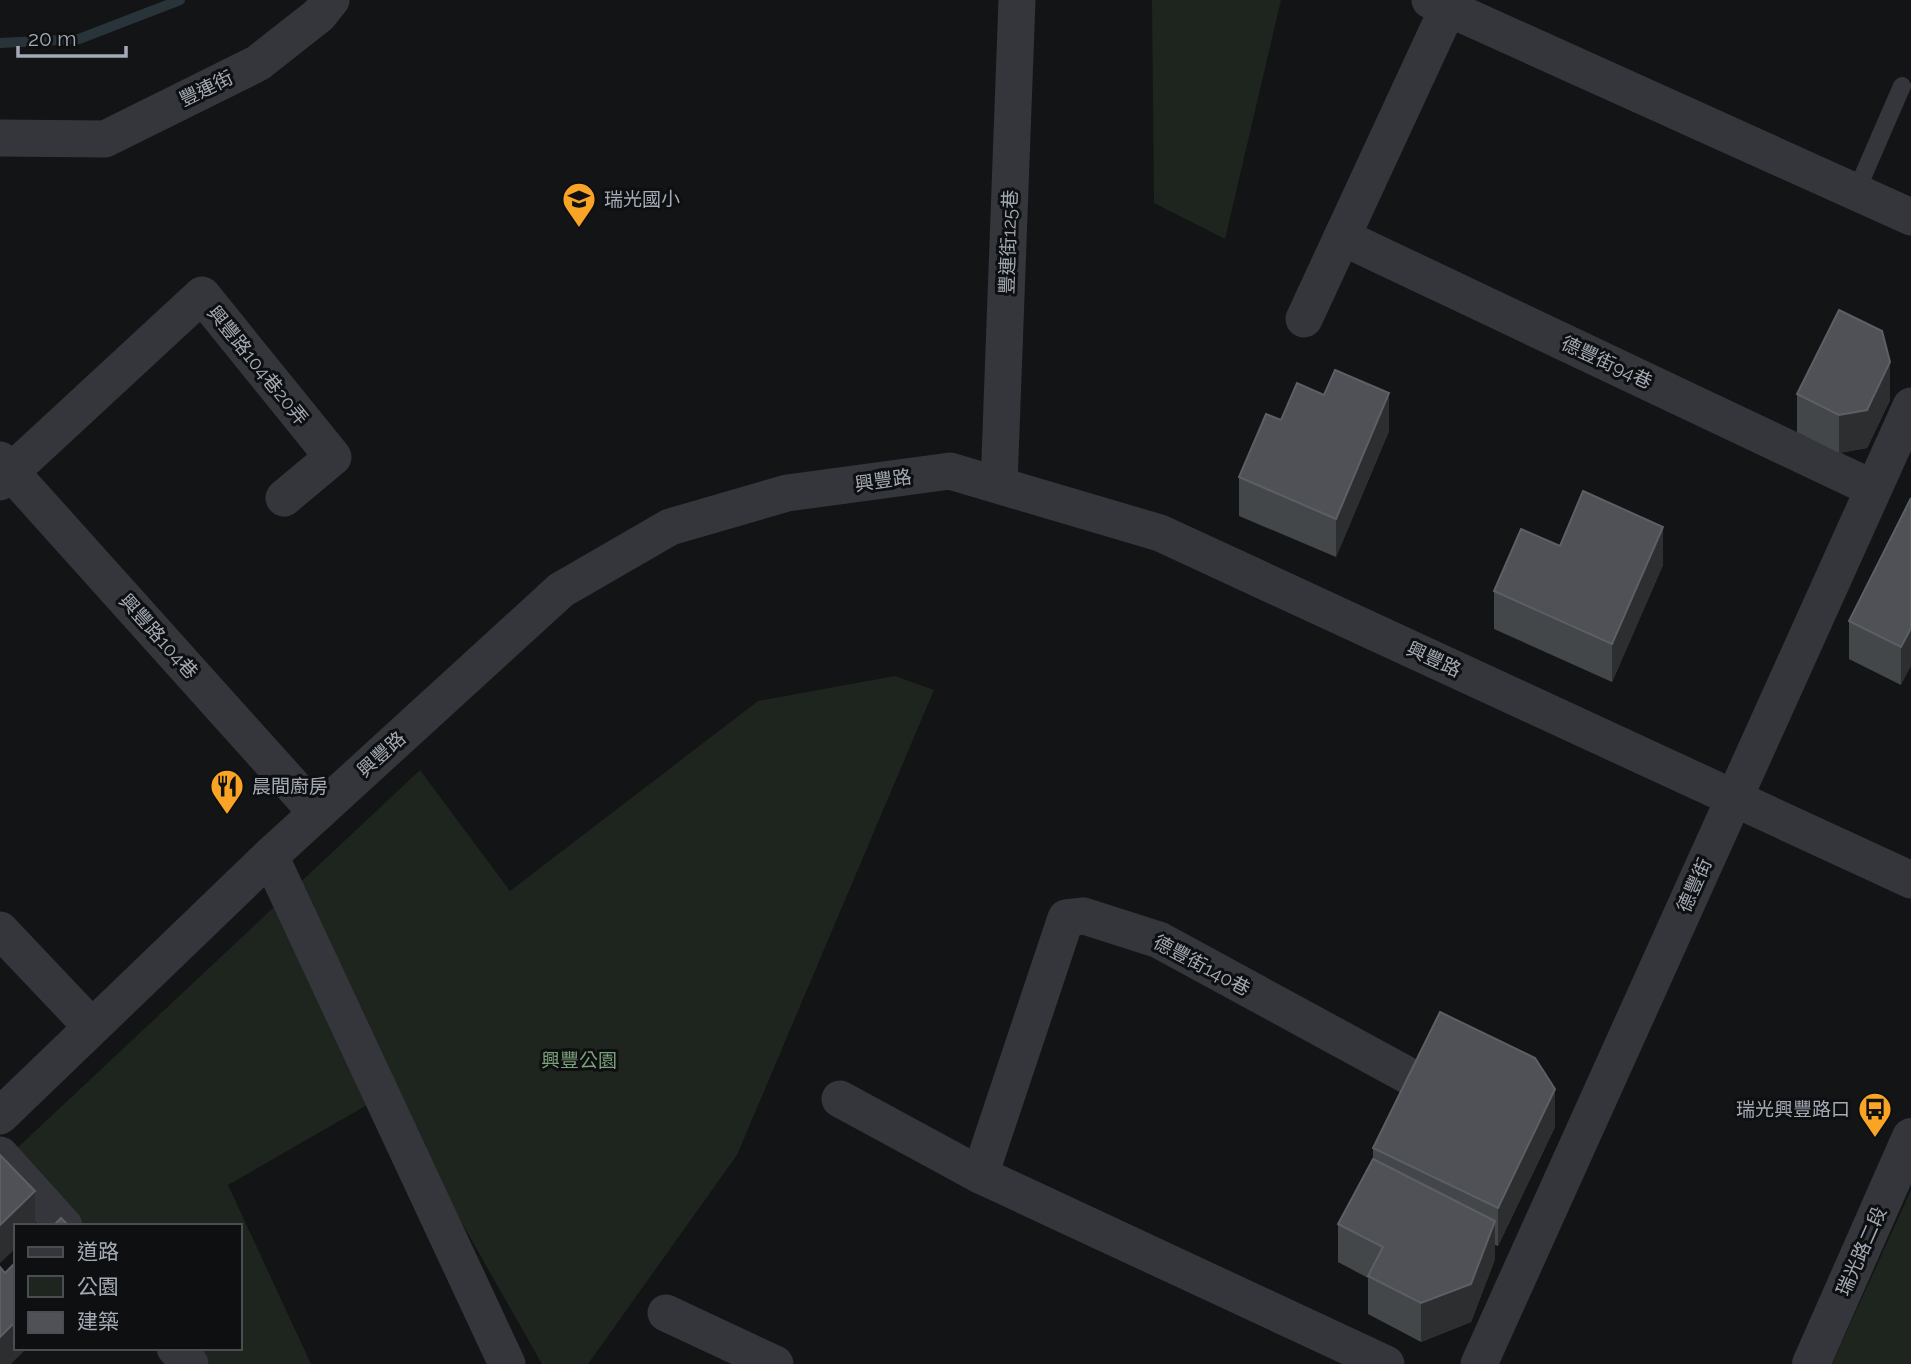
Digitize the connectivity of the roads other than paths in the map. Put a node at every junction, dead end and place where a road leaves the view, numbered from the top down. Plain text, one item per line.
1 (331, 0) edge
2 (1017, 0) edge
3 (1439, 4) edge
4 (1902, 86) dead end
5 (0, 138) edge
6 (1856, 192) junction
7 (1911, 216) edge
8 (1342, 237) junction
9 (1304, 320) dead end
10 (1911, 406) edge
11 (4, 471) edge
12 (999, 485) junction
13 (1872, 488) junction
14 (284, 498) dead end
15 (1733, 797) junction
16 (317, 813) junction
17 (270, 856) junction
18 (1911, 880) edge
19 (0, 930) edge
20 (91, 1026) junction
21 (839, 1099) dead end
22 (0, 1116) edge
23 (1484, 1118) edge
24 (1911, 1137) edge
25 (0, 1155) edge
26 (980, 1175) junction
27 (62, 1224) edge
28 (666, 1313) dead end
29 (177, 1350) edge
30 (190, 1364) edge
31 (508, 1364) edge
32 (775, 1364) edge
33 (1386, 1364) edge
34 (1479, 1364) edge
35 (1811, 1364) edge

1 - 5 street, 豐連街
2 - 12 street, 豐連街125巷
3 - 6 street
3 - 8 street
4 - 6 lane
6 - 7 street
8 - 9 street
8 - 13 street, 德豐街94巷
10 - 13 street, 德豐街
11 - 14 street, 興豐路104巷20弄
11 - 16 street, 興豐路104巷
12 - 15 street, 興豐路
12 - 16 street, 興豐路
13 - 15 street, 德豐街
15 - 18 street, 興豐路
15 - 34 street, 德豐街
16 - 17 street, 興豐路
17 - 20 street, 興豐路
17 - 31 street
19 - 20 street
20 - 22 street, 興豐路
21 - 26 street
23 - 26 street, 德豐街140巷
24 - 35 street, 瑞光路二段
25 - 27 street
26 - 33 street
28 - 32 street
29 - 30 street

